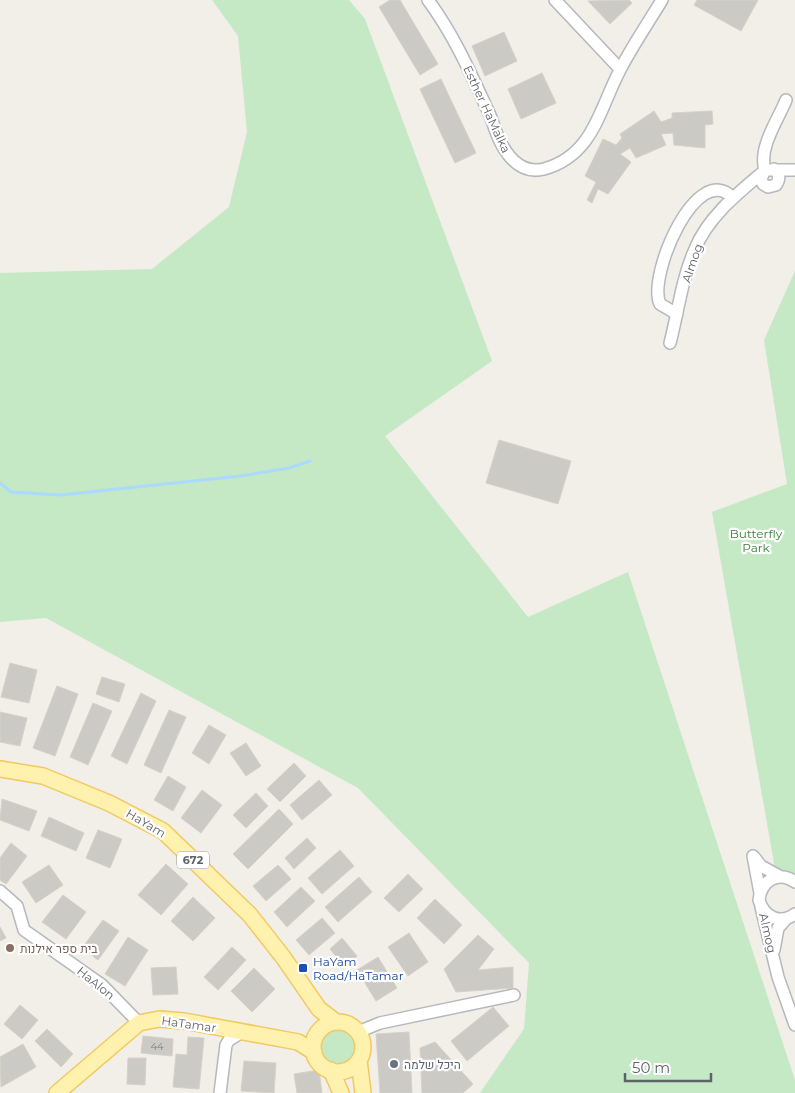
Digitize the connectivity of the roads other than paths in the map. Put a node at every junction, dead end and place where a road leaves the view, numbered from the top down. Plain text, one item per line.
1 (428, 0) edge
2 (555, 0) edge
3 (662, 0) edge
4 (620, 69) junction
5 (786, 100) dead end
6 (767, 170) junction
7 (795, 170) edge
8 (795, 177) edge
9 (772, 186) junction
10 (735, 197) junction
11 (677, 314) junction
12 (670, 343) dead end
13 (0, 769) edge
14 (781, 877) junction
15 (795, 882) edge
16 (0, 891) edge
17 (760, 893) junction
18 (761, 907) junction
19 (792, 916) edge
20 (774, 960) junction
21 (514, 995) dead end
22 (336, 1022) junction
23 (139, 1023) junction
24 (795, 1025) edge
25 (242, 1032) junction
26 (358, 1032) junction
27 (314, 1052) junction
28 (359, 1060) junction
29 (331, 1070) junction
30 (57, 1093) edge
31 (220, 1093) edge
32 (340, 1093) edge
33 (362, 1093) edge

1 - 4 street, Esther HaMalka
2 - 4 street
3 - 4 street, Esther HaMalka
5 - 6 street
6 - 7 street
6 - 9 street
6 - 10 street, Almog
8 - 9 street
9 - 10 street
10 - 11 street, Almog
10 - 11 street
11 - 12 street, Almog
13 - 22 main road, HaYam / 672
14 - 15 street
14 - 17 street
14 - 17 street
16 - 23 street, HaAlon
17 - 18 street, Almog
18 - 19 street
18 - 20 street, Almog
19 - 20 street, Almog
20 - 24 street, Almog
21 - 26 street
22 - 26 main road, 672
22 - 27 main road
23 - 25 main road, HaTamar
23 - 30 main road
25 - 27 main road, HaTamar
25 - 31 street
26 - 28 main road
27 - 29 main road
28 - 29 main road
28 - 33 main road
29 - 32 main road

